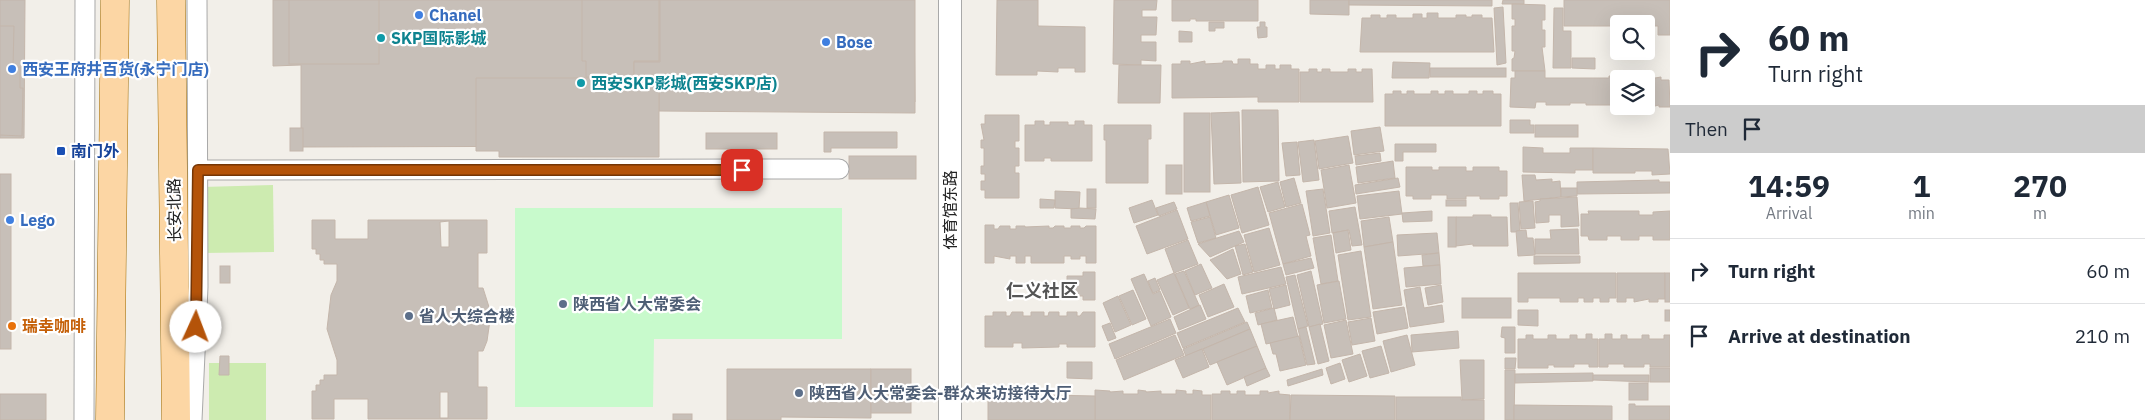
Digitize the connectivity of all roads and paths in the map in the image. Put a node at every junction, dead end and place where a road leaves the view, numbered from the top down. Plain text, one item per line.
1 (85, 0) edge
2 (115, 0) edge
3 (171, 0) edge
4 (197, 0) edge
5 (950, 0) edge
6 (198, 170) junction
7 (840, 170) dead end
8 (84, 420) edge
9 (110, 420) edge
10 (176, 420) edge
11 (192, 420) edge
12 (950, 420) edge

1 - 8 street
2 - 9 main road
3 - 10 main road, 长安北路
4 - 6 street
5 - 12 street, 体育馆东路
6 - 7 street
6 - 11 street

